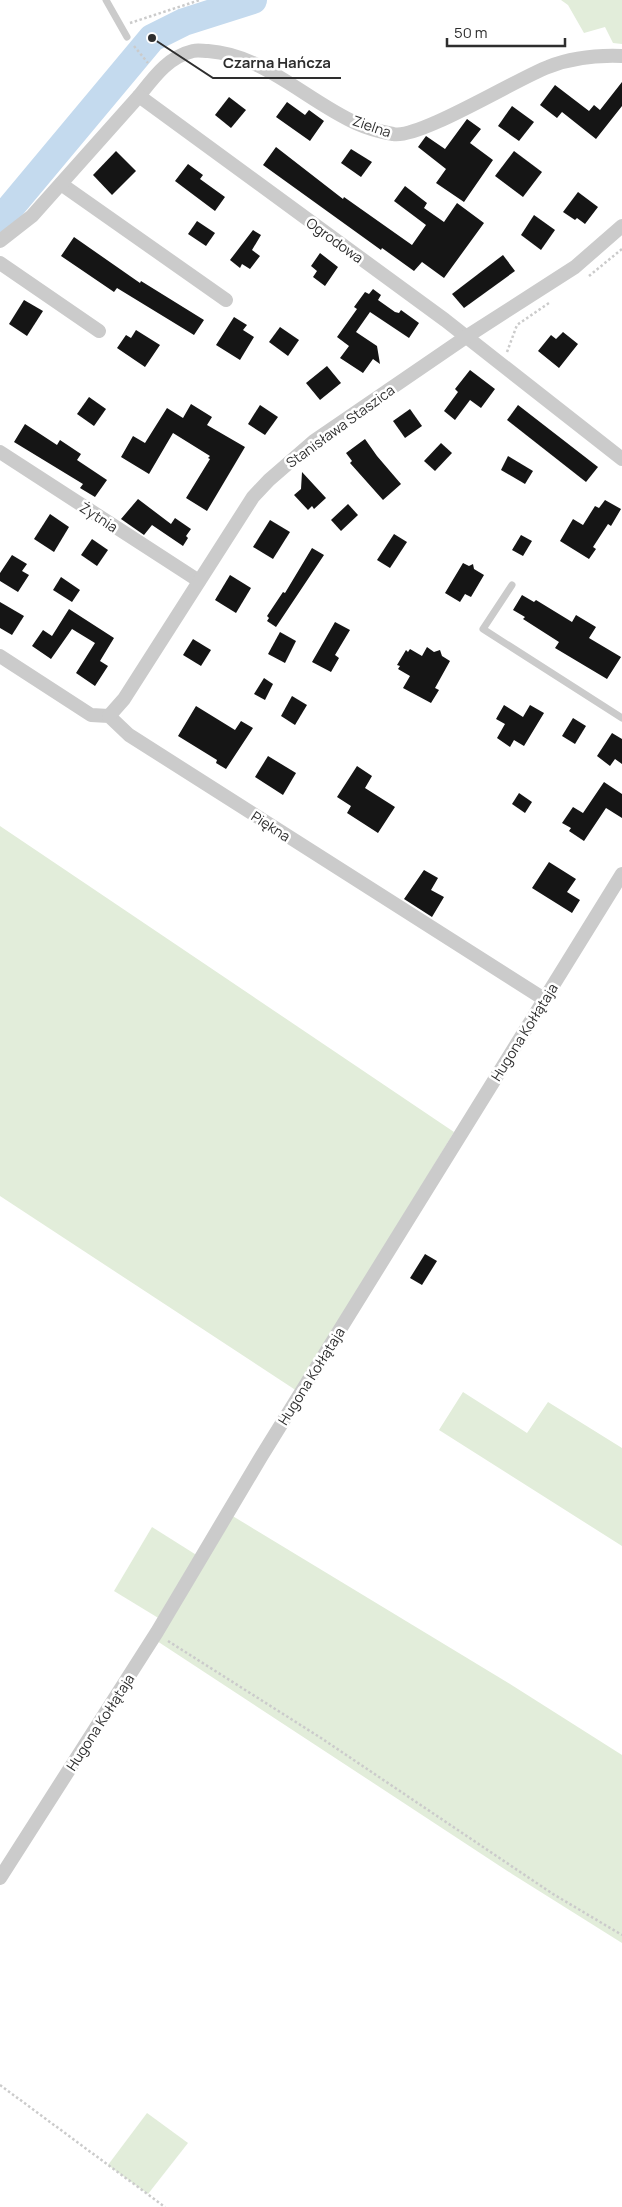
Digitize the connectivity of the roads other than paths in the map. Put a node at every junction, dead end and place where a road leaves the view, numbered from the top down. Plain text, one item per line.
1 (106, 0) edge
2 (127, 37) road end
3 (622, 56) edge
4 (138, 96) junction
5 (61, 184) junction
6 (622, 226) edge
7 (0, 241) edge
8 (0, 263) edge
9 (226, 300) dead end
10 (99, 331) dead end
11 (466, 338) junction
12 (0, 452) edge
13 (622, 459) edge
14 (199, 581) junction
15 (512, 585) dead end
16 (0, 656) edge
17 (109, 716) junction
18 (622, 718) edge
19 (622, 874) edge
20 (544, 999) junction
21 (0, 1878) edge

1 - 2 lane
3 - 4 street, Zielna
4 - 5 street
4 - 11 street, Ogrodowa
5 - 7 street
5 - 9 street
6 - 11 street, Stanisława Staszica
8 - 10 street
11 - 13 street, Ogrodowa
11 - 14 street, Stanisława Staszica
12 - 14 street, Żytnia
14 - 17 street, Stanisława Staszica
15 - 18 lane
16 - 17 street
17 - 20 street, Piękna
19 - 20 street, Hugona Kołłątaja
20 - 21 street, Hugona Kołłątaja

